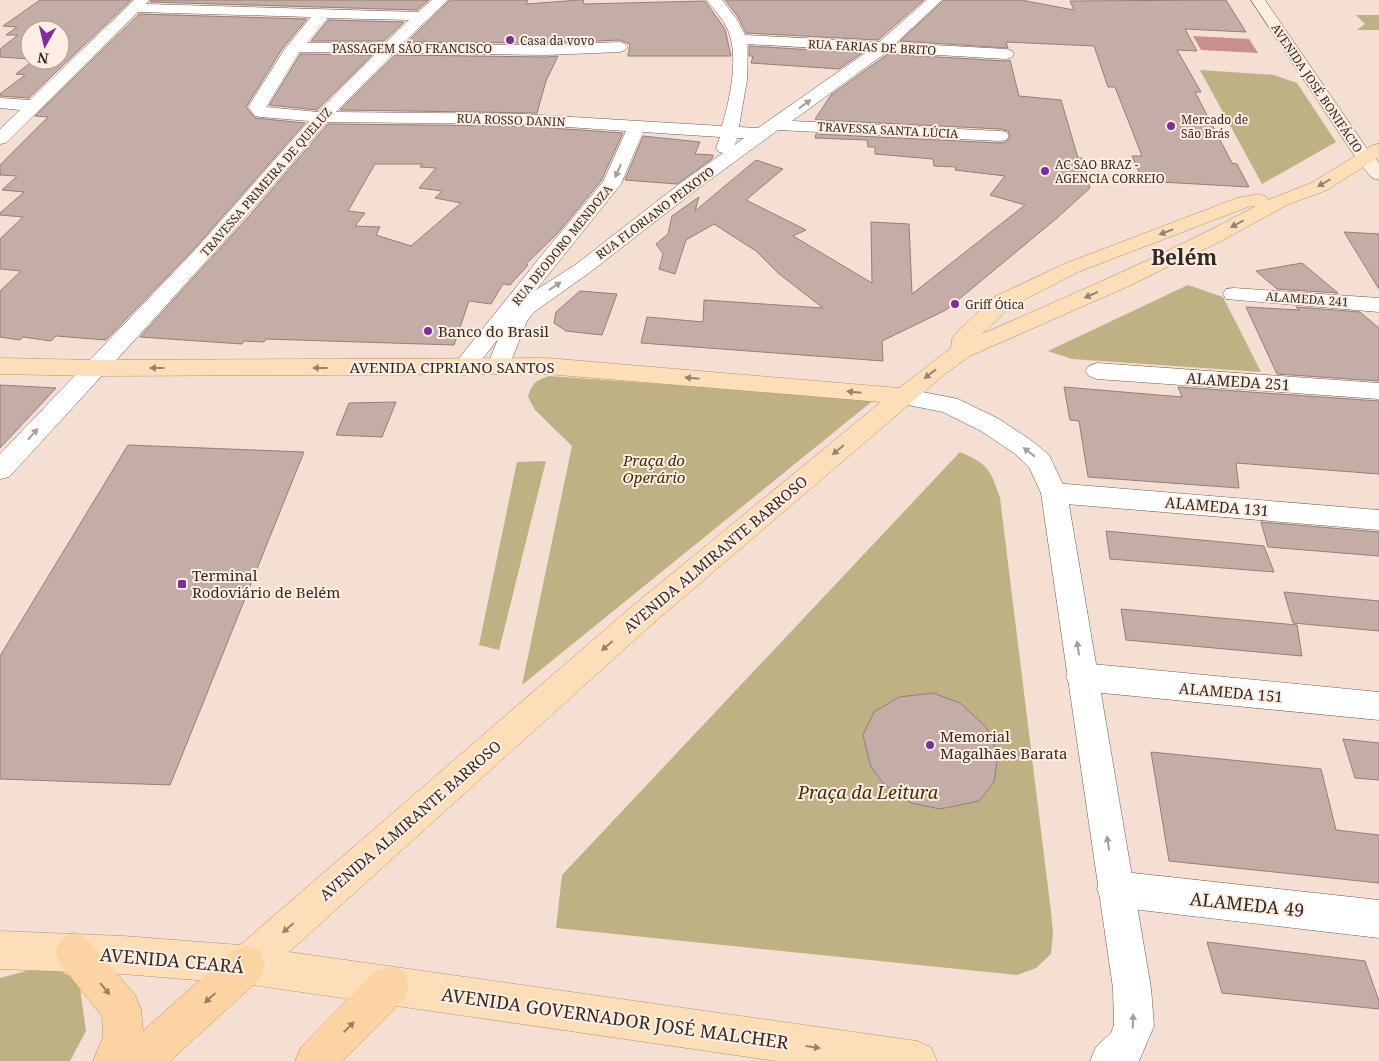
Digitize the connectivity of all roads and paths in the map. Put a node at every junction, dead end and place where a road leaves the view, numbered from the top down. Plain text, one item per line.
1 (374, 0) edge
2 (441, 0) edge
3 (714, 0) edge
4 (935, 0) edge
5 (1258, 0) edge
6 (137, 4) edge
7 (322, 14) junction
8 (368, 14) junction
9 (421, 16) junction
10 (738, 39) junction
11 (295, 47) junction
12 (620, 47) dead end
13 (882, 48) junction
14 (390, 49) junction
15 (1006, 54) dead end
16 (0, 103) edge
17 (35, 106) junction
18 (322, 117) junction
19 (637, 126) junction
20 (769, 130) junction
21 (730, 132) junction
22 (1000, 136) dead end
23 (0, 139) edge
24 (1372, 153) edge
25 (722, 162) junction
26 (1379, 174) edge
27 (1280, 201) junction
28 (548, 260) junction
29 (582, 269) junction
30 (1234, 294) dead end
31 (1379, 305) edge
32 (962, 351) junction
33 (0, 366) edge
34 (499, 366) junction
35 (464, 367) junction
36 (95, 368) junction
37 (1097, 371) dead end
38 (1379, 392) edge
39 (902, 396) junction
40 (0, 470) edge
41 (1054, 493) junction
42 (1379, 520) edge
43 (1082, 678) junction
44 (1379, 706) edge
45 (1115, 889) junction
46 (1379, 919) edge
47 (0, 950) edge
48 (74, 952) junction
49 (246, 965) junction
50 (344, 979) joint
51 (390, 985) junction
52 (113, 1061) edge
53 (140, 1061) edge
54 (315, 1061) edge
55 (917, 1061) edge
56 (1110, 1061) edge

1 - 8 street
2 - 9 street, TRAVESSA PRIMEIRA DE QUELUZ
3 - 10 street, RUA FLORIANO PEIXOTO
4 - 13 street
5 - 24 main road, AVENIDA JOSÉ BONIFÁCIO
6 - 7 street
6 - 17 street
7 - 8 street
7 - 11 street
8 - 9 street
9 - 14 street, TRAVESSA PRIMEIRA DE QUELUZ
10 - 13 street, RUA FARIAS DE BRITO
10 - 21 street, RUA FLORIANO PEIXOTO
11 - 14 street, PASSAGEM SÃO FRANCISCO
11 - 18 street, RUA ROSSO DANIN
12 - 14 street, PASSAGEM SÃO FRANCISCO
13 - 15 street, RUA FARIAS DE BRITO
20 -> 13 street
14 - 18 street, TRAVESSA PRIMEIRA DE QUELUZ
16 - 17 street
17 - 23 street
18 - 19 street, RUA ROSSO DANIN
18 - 36 street, TRAVESSA PRIMEIRA DE QUELUZ
19 - 21 street, RUA ROSSO DANIN
19 -> 28 street, RUA DEODORO MENDOZA
20 - 21 street, RUA ROSSO DANIN
20 - 22 street, TRAVESSA SANTA LÚCIA
20 - 25 street
21 - 25 street, RUA FLORIANO PEIXOTO
24 - 26 main road, AVENIDA JOSÉ BONIFÁCIO
24 -> 27 main road, AVENIDA ALMIRANTE BARROSO
25 - 29 street, RUA FLORIANO PEIXOTO
27 -> 32 main road, AVENIDA ALMIRANTE BARROSO
27 -> 32 main road
28 - 29 street
28 - 35 street, RUA DEODORO MENDOZA
34 -> 29 street, RUA FLORIANO PEIXOTO
30 - 31 street, ALAMEDA 241
32 -> 39 main road, AVENIDA ALMIRANTE BARROSO
33 - 36 main road, AVENIDA CIPRIANO SANTOS
34 - 35 main road, AVENIDA CIPRIANO SANTOS
39 -> 34 main road, AVENIDA CIPRIANO SANTOS
35 -> 36 main road, AVENIDA CIPRIANO SANTOS
40 -> 36 street, TRAVESSA PRIMEIRA DE QUELUZ
37 - 38 street, ALAMEDA 251
41 -> 39 street
39 -> 49 main road, AVENIDA ALMIRANTE BARROSO
41 - 42 street, ALAMEDA 131
43 -> 41 street
43 - 44 street, ALAMEDA 151
45 -> 43 street
45 - 46 street, ALAMEDA 49
56 -> 45 street
47 - 48 main road, AVENIDA CEARÁ
48 - 49 main road, AVENIDA CEARÁ
48 -> 52 highway
49 - 50 main road, AVENIDA CEARÁ
49 -> 53 highway, AVENIDA ALMIRANTE BARROSO
50 - 51 main road, AVENIDA GOVERNADOR JOSÉ MALCHER
54 -> 51 highway
51 -> 55 main road, AVENIDA GOVERNADOR JOSÉ MALCHER

